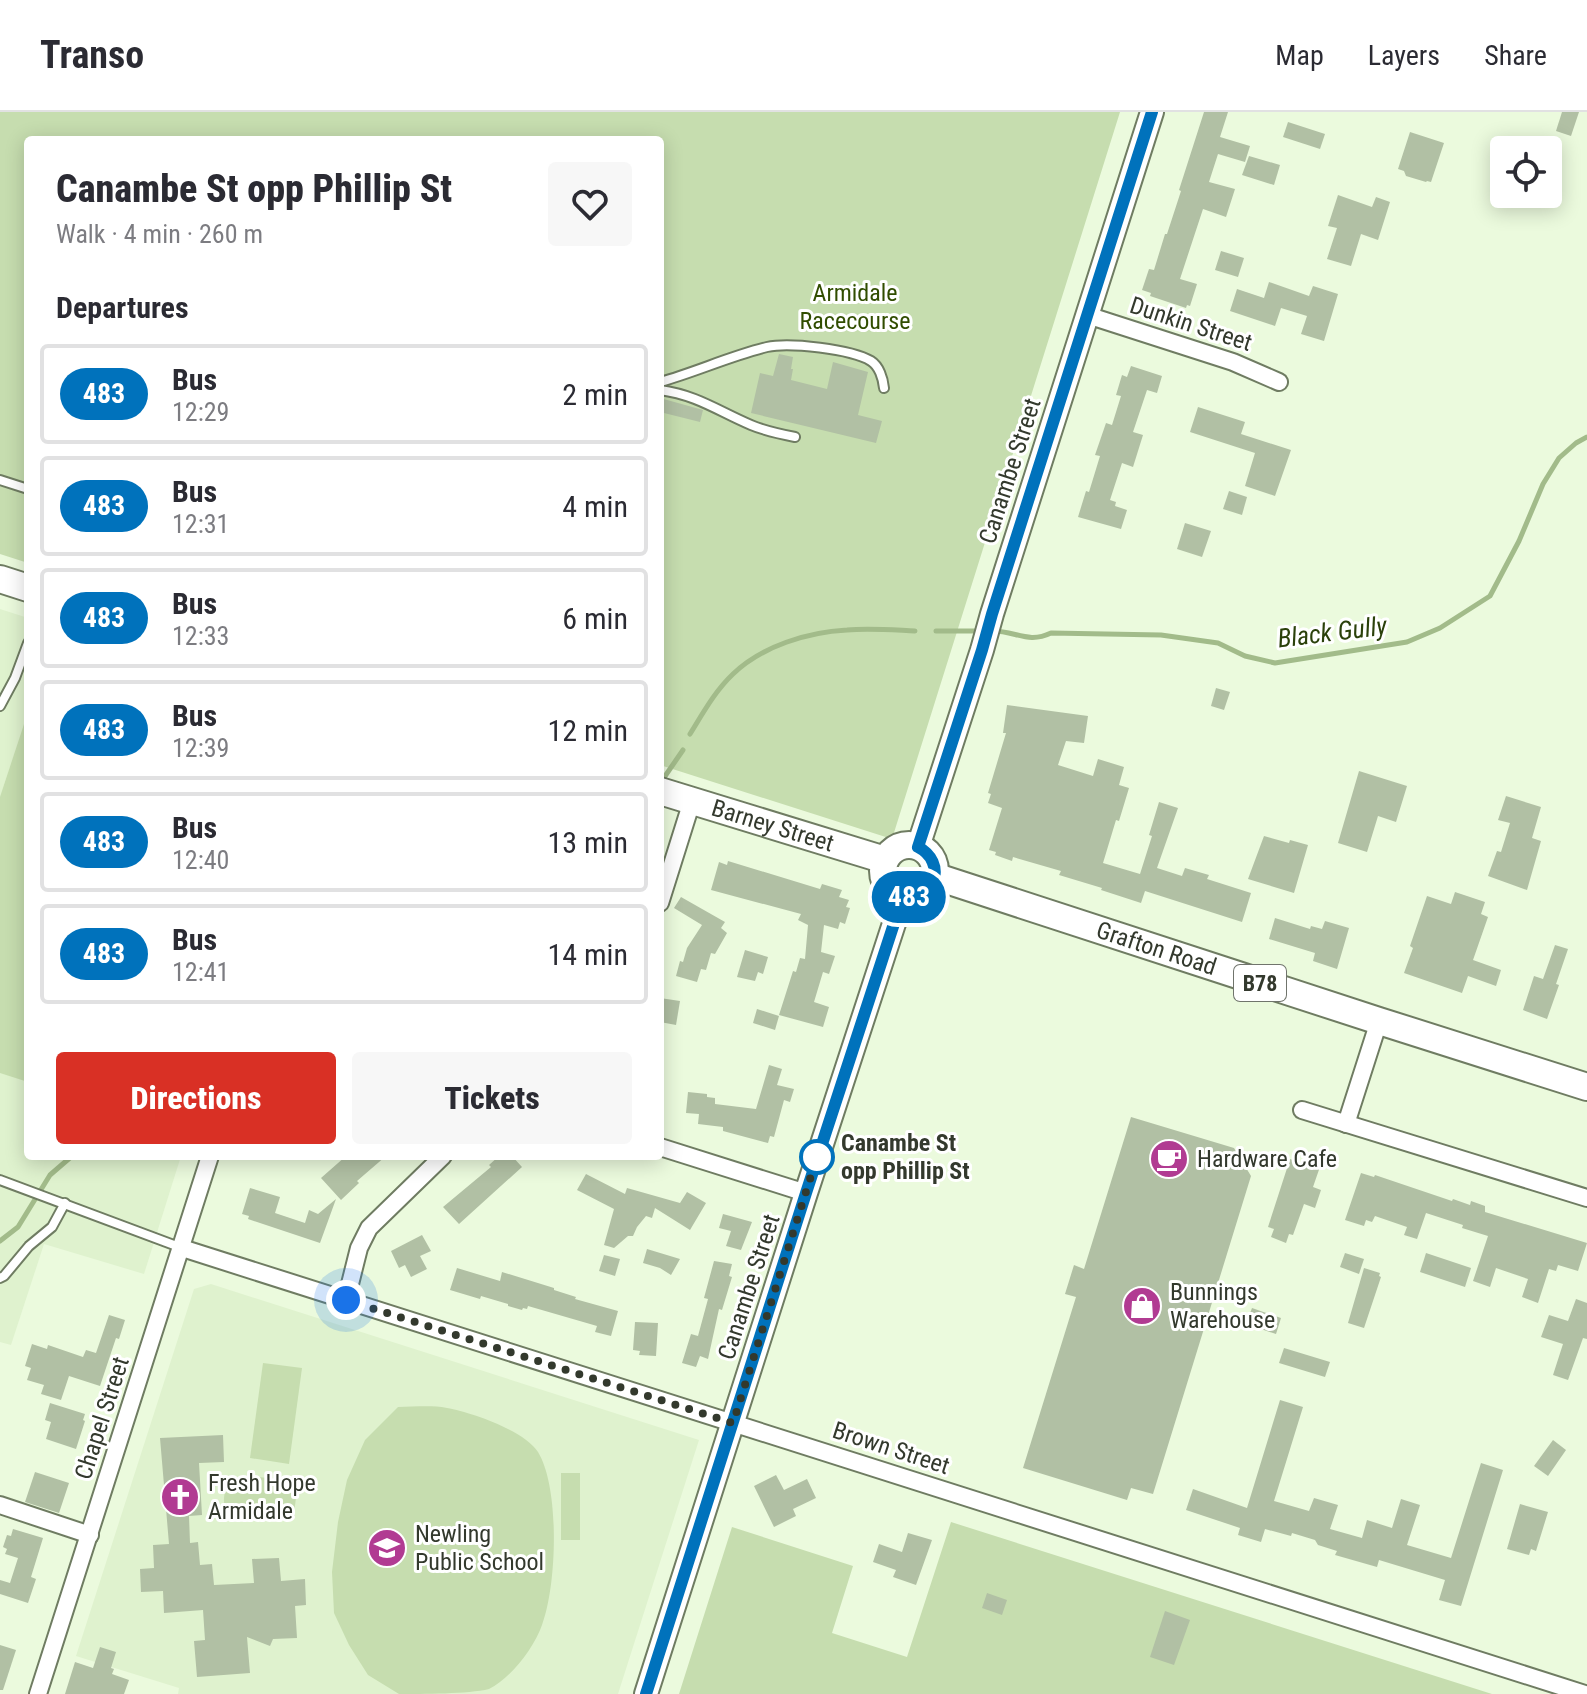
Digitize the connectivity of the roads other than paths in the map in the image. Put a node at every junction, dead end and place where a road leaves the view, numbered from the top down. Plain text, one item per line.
1 (1152, 112) edge
2 (1087, 315) junction
3 (664, 381) edge
4 (1279, 382) dead end
5 (884, 388) dead end
6 (664, 391) edge
7 (795, 437) dead end
8 (0, 480) edge
9 (24, 488) edge
10 (0, 579) edge
11 (24, 587) edge
12 (24, 654) edge
13 (0, 706) edge
14 (664, 793) edge
15 (692, 801) junction
16 (918, 847) junction
17 (885, 860) junction
18 (934, 876) junction
19 (664, 890) edge
20 (903, 896) junction
21 (1379, 1021) junction
22 (1587, 1087) edge
23 (1302, 1110) dead end
24 (1346, 1124) junction
25 (664, 1148) edge
26 (209, 1160) edge
27 (439, 1160) edge
28 (0, 1180) edge
29 (806, 1193) junction
30 (1587, 1198) edge
31 (65, 1203) junction
32 (182, 1248) junction
33 (0, 1278) edge
34 (346, 1300) junction
35 (733, 1423) junction
36 (0, 1505) edge
37 (90, 1535) junction
38 (38, 1694) edge
39 (646, 1694) edge
40 (1585, 1694) edge

1 - 2 street, Canambe Street
2 - 4 street, Dunkin Street
2 - 16 street, Canambe Street
3 - 5 lane
6 - 7 lane
8 - 9 lane
10 - 11 main road
12 - 13 lane
14 - 15 main road, Barney Street
15 - 17 main road, Barney Street
15 - 19 street
16 - 17 main road
16 - 18 main road
17 - 20 main road
18 - 20 main road
18 - 21 main road, Grafton Road / B78
20 - 29 street, Canambe Street
21 - 22 main road, Grafton Road / B78
21 - 24 street
23 - 24 street
24 - 30 street
25 - 29 street
26 - 32 street, Chapel Street
27 - 34 street
28 - 31 lane
29 - 35 street, Canambe Street
31 - 32 lane
31 - 33 lane
32 - 34 street, Brown Street
32 - 37 street, Chapel Street
34 - 35 street, Brown Street
35 - 39 street, Canambe Street
35 - 40 street, Brown Street
36 - 37 street
37 - 38 street, Chapel Street

